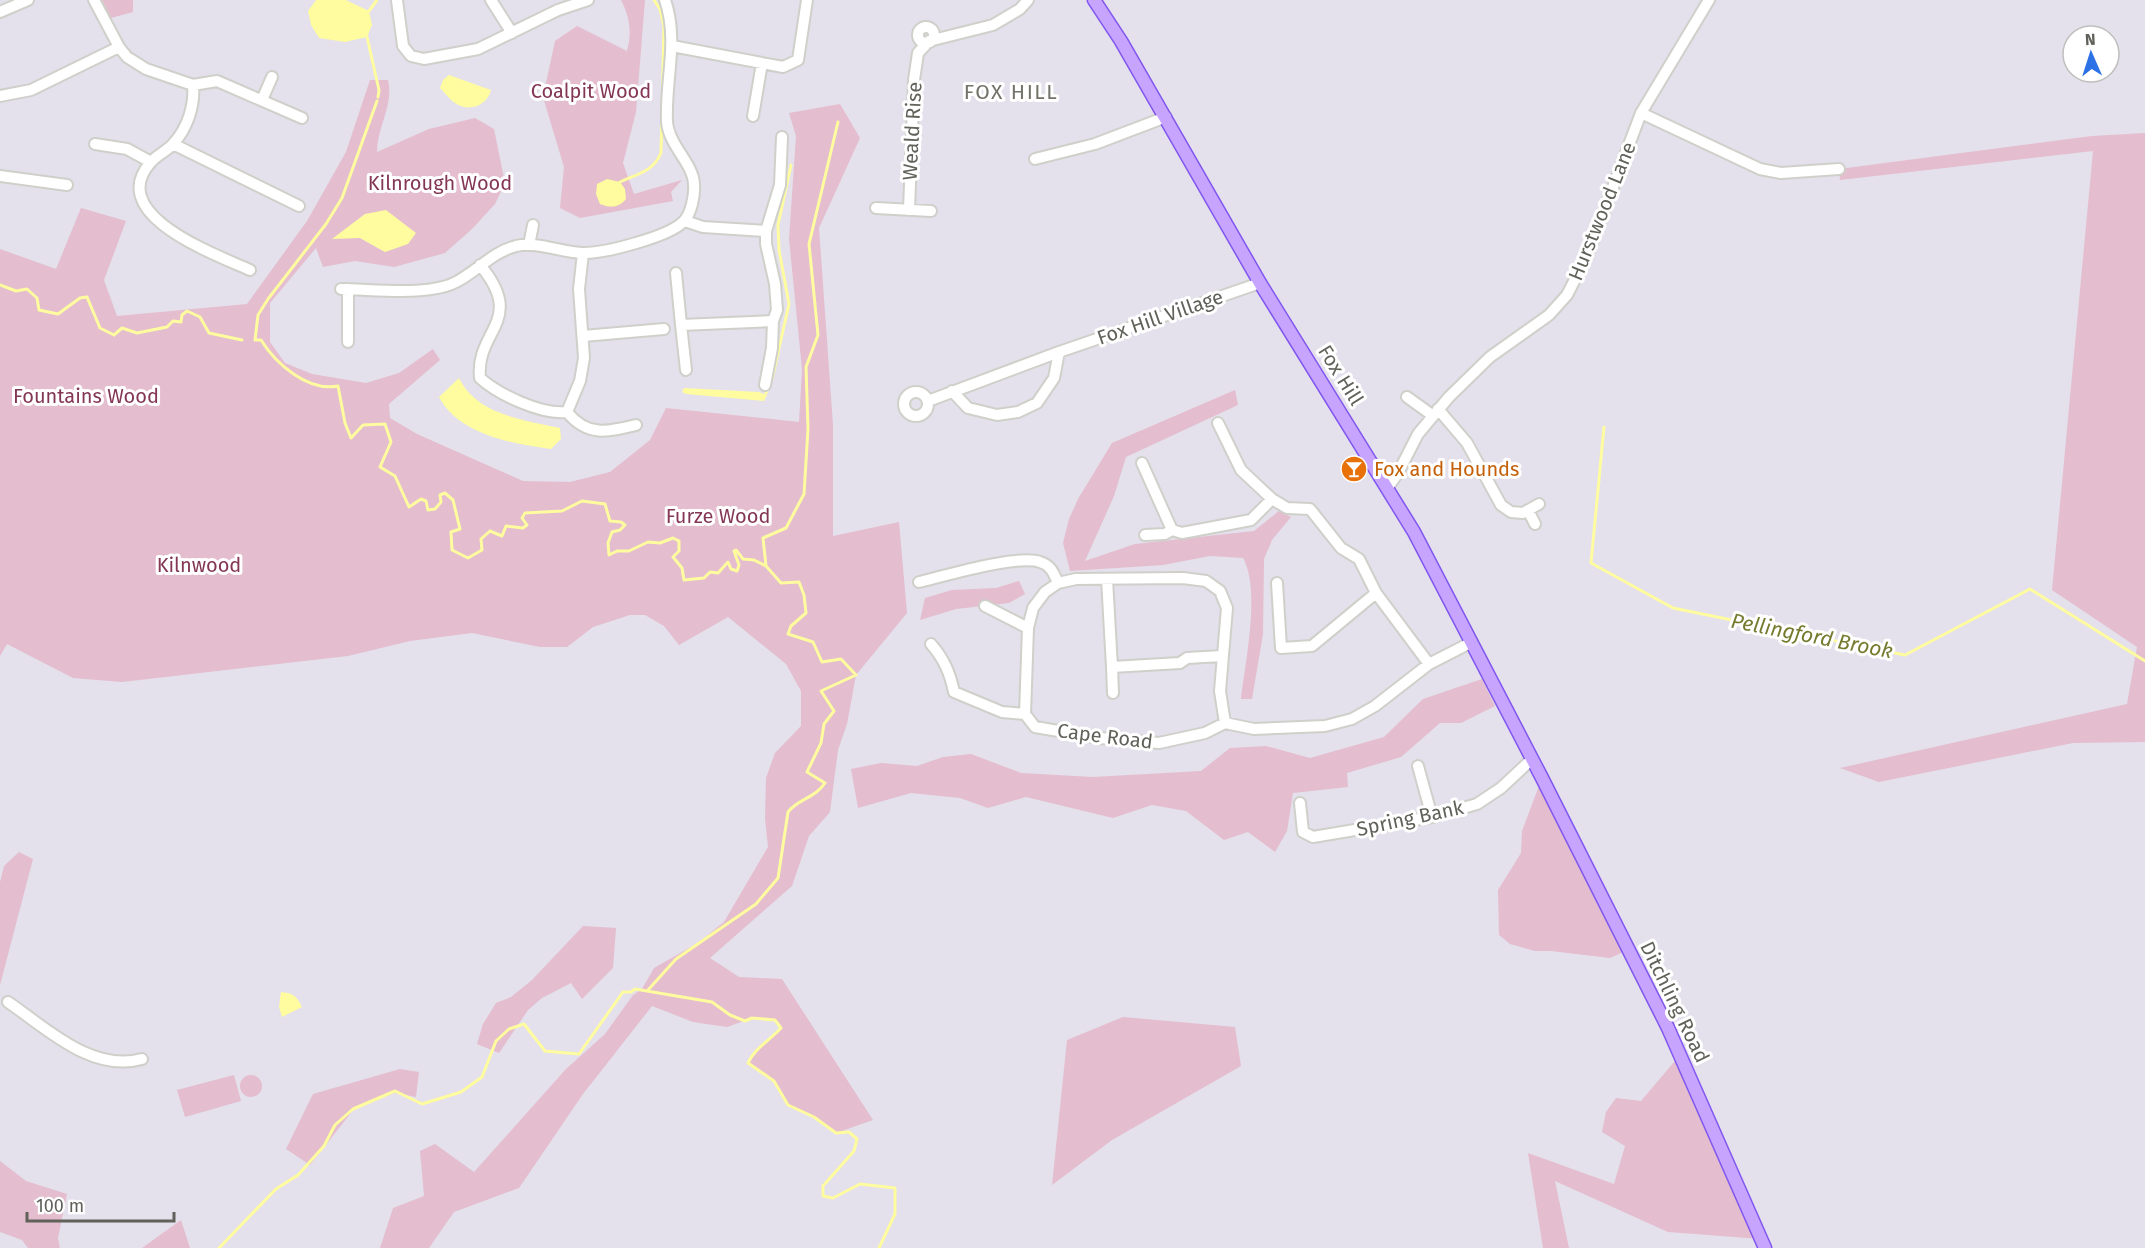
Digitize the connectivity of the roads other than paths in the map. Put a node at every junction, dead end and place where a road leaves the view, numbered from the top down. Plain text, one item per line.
1 (28, 0) edge
2 (94, 0) edge
3 (397, 0) edge
4 (491, 0) edge
5 (588, 0) edge
6 (665, 0) edge
7 (807, 0) edge
8 (1028, 0) edge
9 (1094, 0) edge
10 (1709, 0) edge
11 (0, 12) edge
12 (512, 33) junction
13 (934, 37) junction
14 (672, 46) junction
15 (119, 47) junction
16 (918, 53) junction
17 (762, 63) junction
18 (272, 77) dead end
19 (193, 86) junction
20 (0, 96) edge
21 (262, 100) junction
22 (1641, 112) junction
23 (753, 116) dead end
24 (1166, 117) junction
25 (302, 118) dead end
26 (782, 137) dead end
27 (95, 144) dead end
28 (173, 144) junction
29 (1035, 159) dead end
30 (151, 162) junction
31 (1839, 169) dead end
32 (0, 176) edge
33 (67, 185) dead end
34 (298, 206) dead end
35 (876, 208) dead end
36 (909, 210) junction
37 (931, 211) dead end
38 (685, 221) junction
39 (533, 225) dead end
40 (766, 231) junction
41 (529, 245) junction
42 (583, 253) junction
43 (480, 265) junction
44 (250, 270) dead end
45 (676, 273) dead end
46 (1260, 283) junction
47 (773, 321) junction
48 (681, 325) junction
49 (664, 329) dead end
50 (583, 336) junction
51 (348, 342) dead end
52 (1059, 352) junction
53 (686, 370) dead end
54 (765, 385) dead end
55 (952, 391) junction
56 (1407, 397) dead end
57 (928, 401) dead end
58 (567, 412) junction
59 (1435, 412) junction
60 (1218, 423) dead end
61 (636, 425) dead end
62 (1142, 463) dead end
63 (1388, 487) junction
64 (1272, 499) junction
65 (1539, 504) dead end
66 (1528, 510) junction
67 (1535, 524) dead end
68 (1172, 530) junction
69 (1145, 535) dead end
70 (1107, 579) junction
71 (919, 582) dead end
72 (1058, 583) junction
73 (1277, 583) dead end
74 (1376, 593) junction
75 (985, 606) dead end
76 (1028, 628) junction
77 (1472, 642) junction
78 (931, 644) dead end
79 (1222, 656) junction
80 (1429, 664) junction
81 (1112, 667) junction
82 (1113, 693) dead end
83 (1025, 714) junction
84 (1225, 723) junction
85 (1532, 759) junction
86 (1418, 766) dead end
87 (1542, 777) joint
88 (1300, 803) dead end
89 (1432, 817) junction
90 (8, 1002) dead end
91 (142, 1059) dead end
92 (1765, 1248) edge

1 - 11 street
2 - 15 street
3 - 12 street
4 - 12 street
5 - 12 street
6 - 14 street
7 - 17 street
8 - 13 street
9 - 24 main road, Fox Hill
10 - 22 street, Hurstwood Lane
13 - 16 street, Weald Rise
13 - 16 street, Weald Rise
14 - 17 street
14 - 38 street
15 - 19 street
15 - 20 street
16 - 36 street, Weald Rise
17 - 23 street
18 - 21 street
19 - 21 street
19 - 28 street
21 - 25 street
22 - 31 street
22 - 59 street, Hurstwood Lane
24 - 29 street
24 - 46 main road, Fox Hill
26 - 40 street
27 - 30 street
28 - 30 street
28 - 34 street
30 - 44 street
32 - 33 street
35 - 36 street
36 - 37 street
38 - 40 street
38 - 42 street
39 - 41 street
40 - 47 street
41 - 42 street
41 - 43 street
42 - 50 street
43 - 51 street
43 - 58 street
45 - 48 street
46 - 52 street, Fox Hill Village
46 - 63 main road, Fox Hill
47 - 48 street
47 - 54 street
48 - 53 street
49 - 50 street
50 - 58 street
52 - 55 street, Fox Hill Village
52 - 55 street
55 - 57 street, Fox Hill Village
56 - 59 street
58 - 61 street
59 - 63 street, Hurstwood Lane
59 - 66 street
60 - 64 street
62 - 68 street
63 - 77 main road, Fox Hill
64 - 68 street
64 - 74 street
65 - 66 street
66 - 67 street
68 - 69 street
70 - 72 street
70 - 79 street
70 - 81 street
71 - 72 street
72 - 76 street
73 - 74 street
74 - 80 street
75 - 76 street
76 - 83 street
77 - 80 street
77 - 85 main road, Fox Hill
78 - 83 street, Cape Road
79 - 81 street
79 - 84 street
80 - 84 street
81 - 82 street
83 - 84 street, Cape Road
85 - 87 main road, Fox Hill
85 - 89 street, Spring Bank
86 - 89 street
87 - 92 main road, Ditchling Road
88 - 89 street, Spring Bank
90 - 91 street

